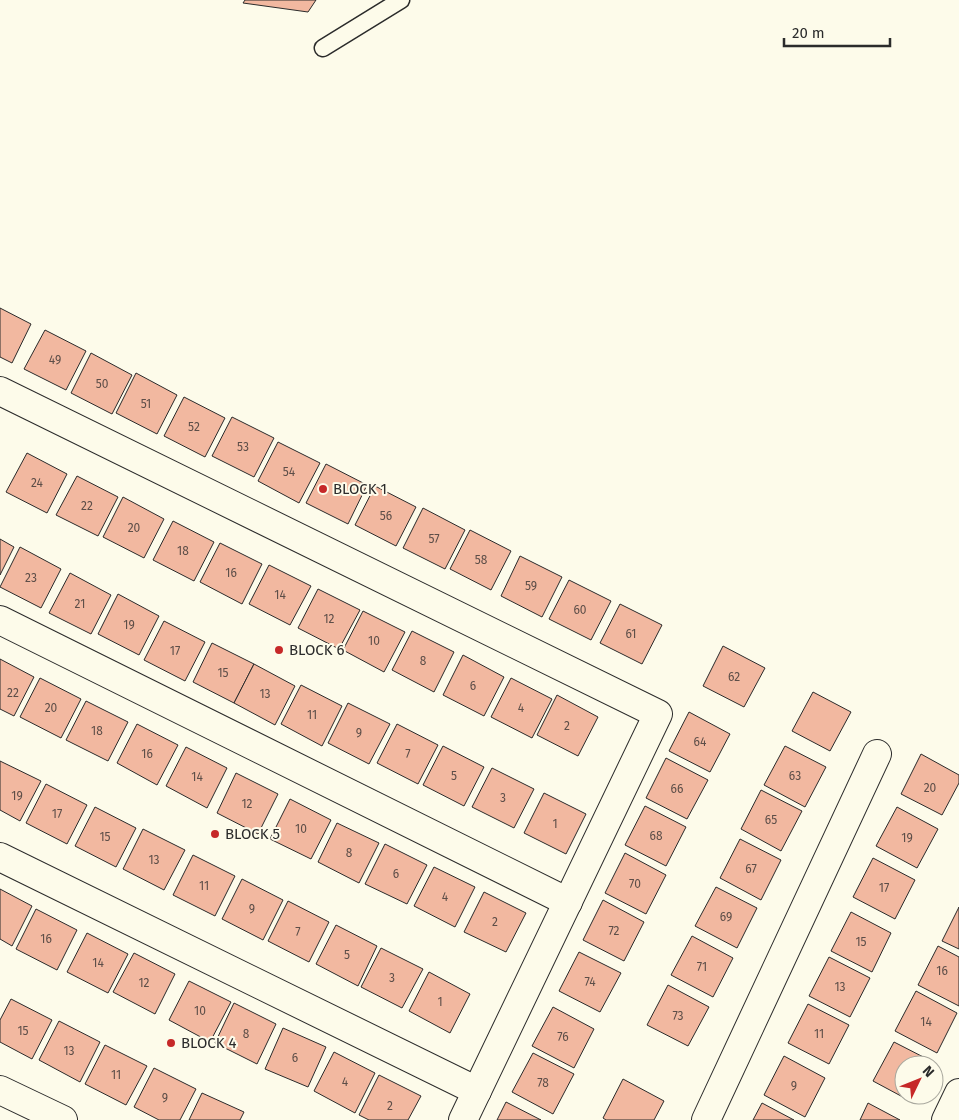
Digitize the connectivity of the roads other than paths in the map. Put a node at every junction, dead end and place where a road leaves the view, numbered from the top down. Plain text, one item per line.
1 (401, 0) edge
2 (323, 48) dead end
3 (0, 391) edge
4 (0, 620) edge
5 (877, 754) dead end
6 (0, 857) edge
7 (568, 902) junction
8 (0, 1090) edge
9 (477, 1091) junction
10 (959, 1093) edge
11 (63, 1120) edge
12 (463, 1120) edge
13 (706, 1120) edge
14 (946, 1120) edge

1 - 2 lane
3 - 7 street
4 - 7 street
5 - 13 street
6 - 9 street
7 - 9 street
8 - 11 street
9 - 12 street
10 - 14 street

